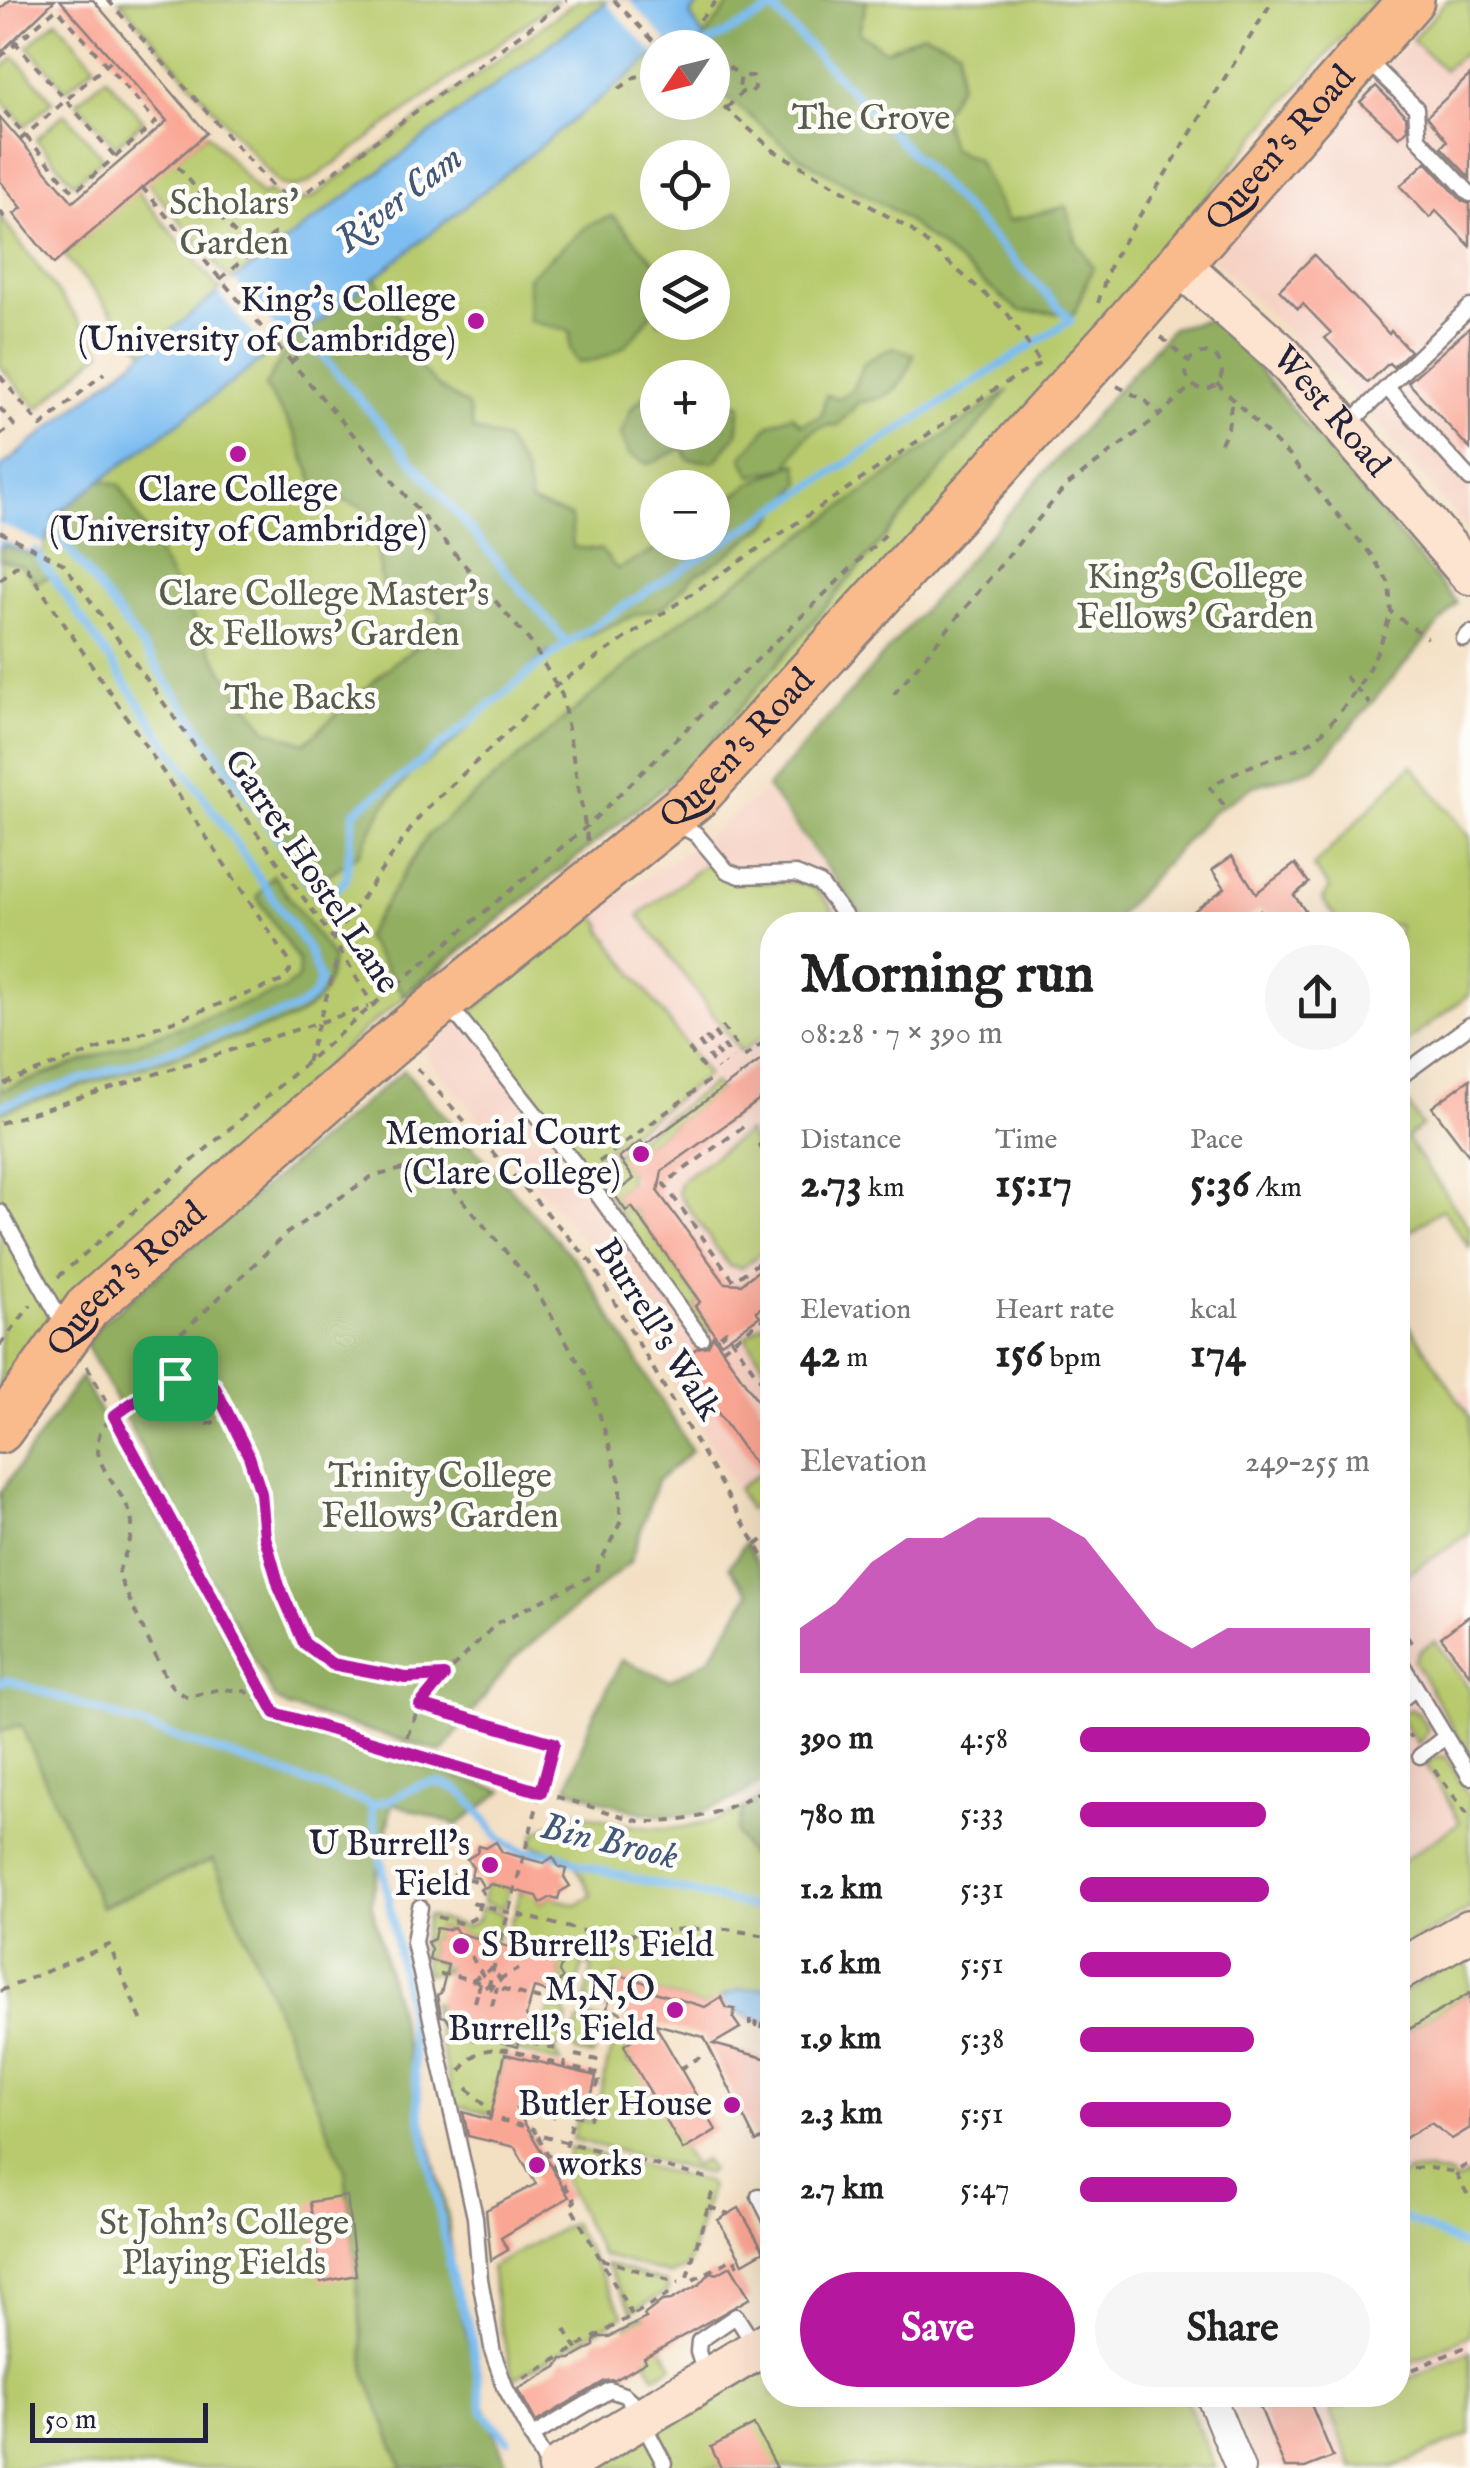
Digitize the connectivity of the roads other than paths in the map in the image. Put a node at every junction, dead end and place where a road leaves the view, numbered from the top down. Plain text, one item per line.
1 (1412, 0) edge
2 (1362, 55) junction
3 (1470, 194) edge
4 (1178, 264) junction
5 (1470, 307) edge
6 (1388, 388) junction
7 (1346, 428) junction
8 (1470, 478) edge
9 (1470, 574) edge
10 (670, 820) junction
11 (842, 912) edge
12 (435, 1007) junction
13 (1470, 1025) edge
14 (1410, 1069) edge
15 (0, 1212) edge
16 (68, 1334) junction
17 (709, 1338) road end
18 (0, 1430) edge
19 (1410, 1678) edge
20 (1416, 1688) junction
21 (1410, 1693) edge
22 (1445, 1738) junction
23 (1420, 1756) dead end
24 (1470, 1778) edge
25 (420, 1909) road end
26 (1460, 1943) edge
27 (1410, 1966) edge
28 (760, 2346) edge
29 (1215, 2407) edge
30 (566, 2416) junction
31 (642, 2418) junction
32 (531, 2438) junction
33 (664, 2463) dead end
34 (562, 2464) edge
35 (1240, 2468) edge

1 - 2 main road, Queen's Road
2 - 3 lane
2 - 4 main road, Queen's Road
4 - 7 street, West Road
4 - 10 main road, Queen's Road
5 - 6 lane
6 - 7 lane
6 - 8 lane
7 - 9 street, West Road
10 - 11 lane
10 - 12 main road, Queen's Road
12 - 16 main road, Queen's Road
12 - 17 lane
13 - 14 lane
15 - 16 lane
16 - 18 main road, Queen's Road
19 - 20 lane
20 - 21 lane
20 - 22 lane
22 - 23 lane
22 - 24 lane
25 - 32 lane
26 - 27 street
28 - 31 street
29 - 35 street
30 - 31 lane
30 - 32 lane
30 - 34 lane
31 - 33 lane
31 - 34 street
32 - 34 lane

